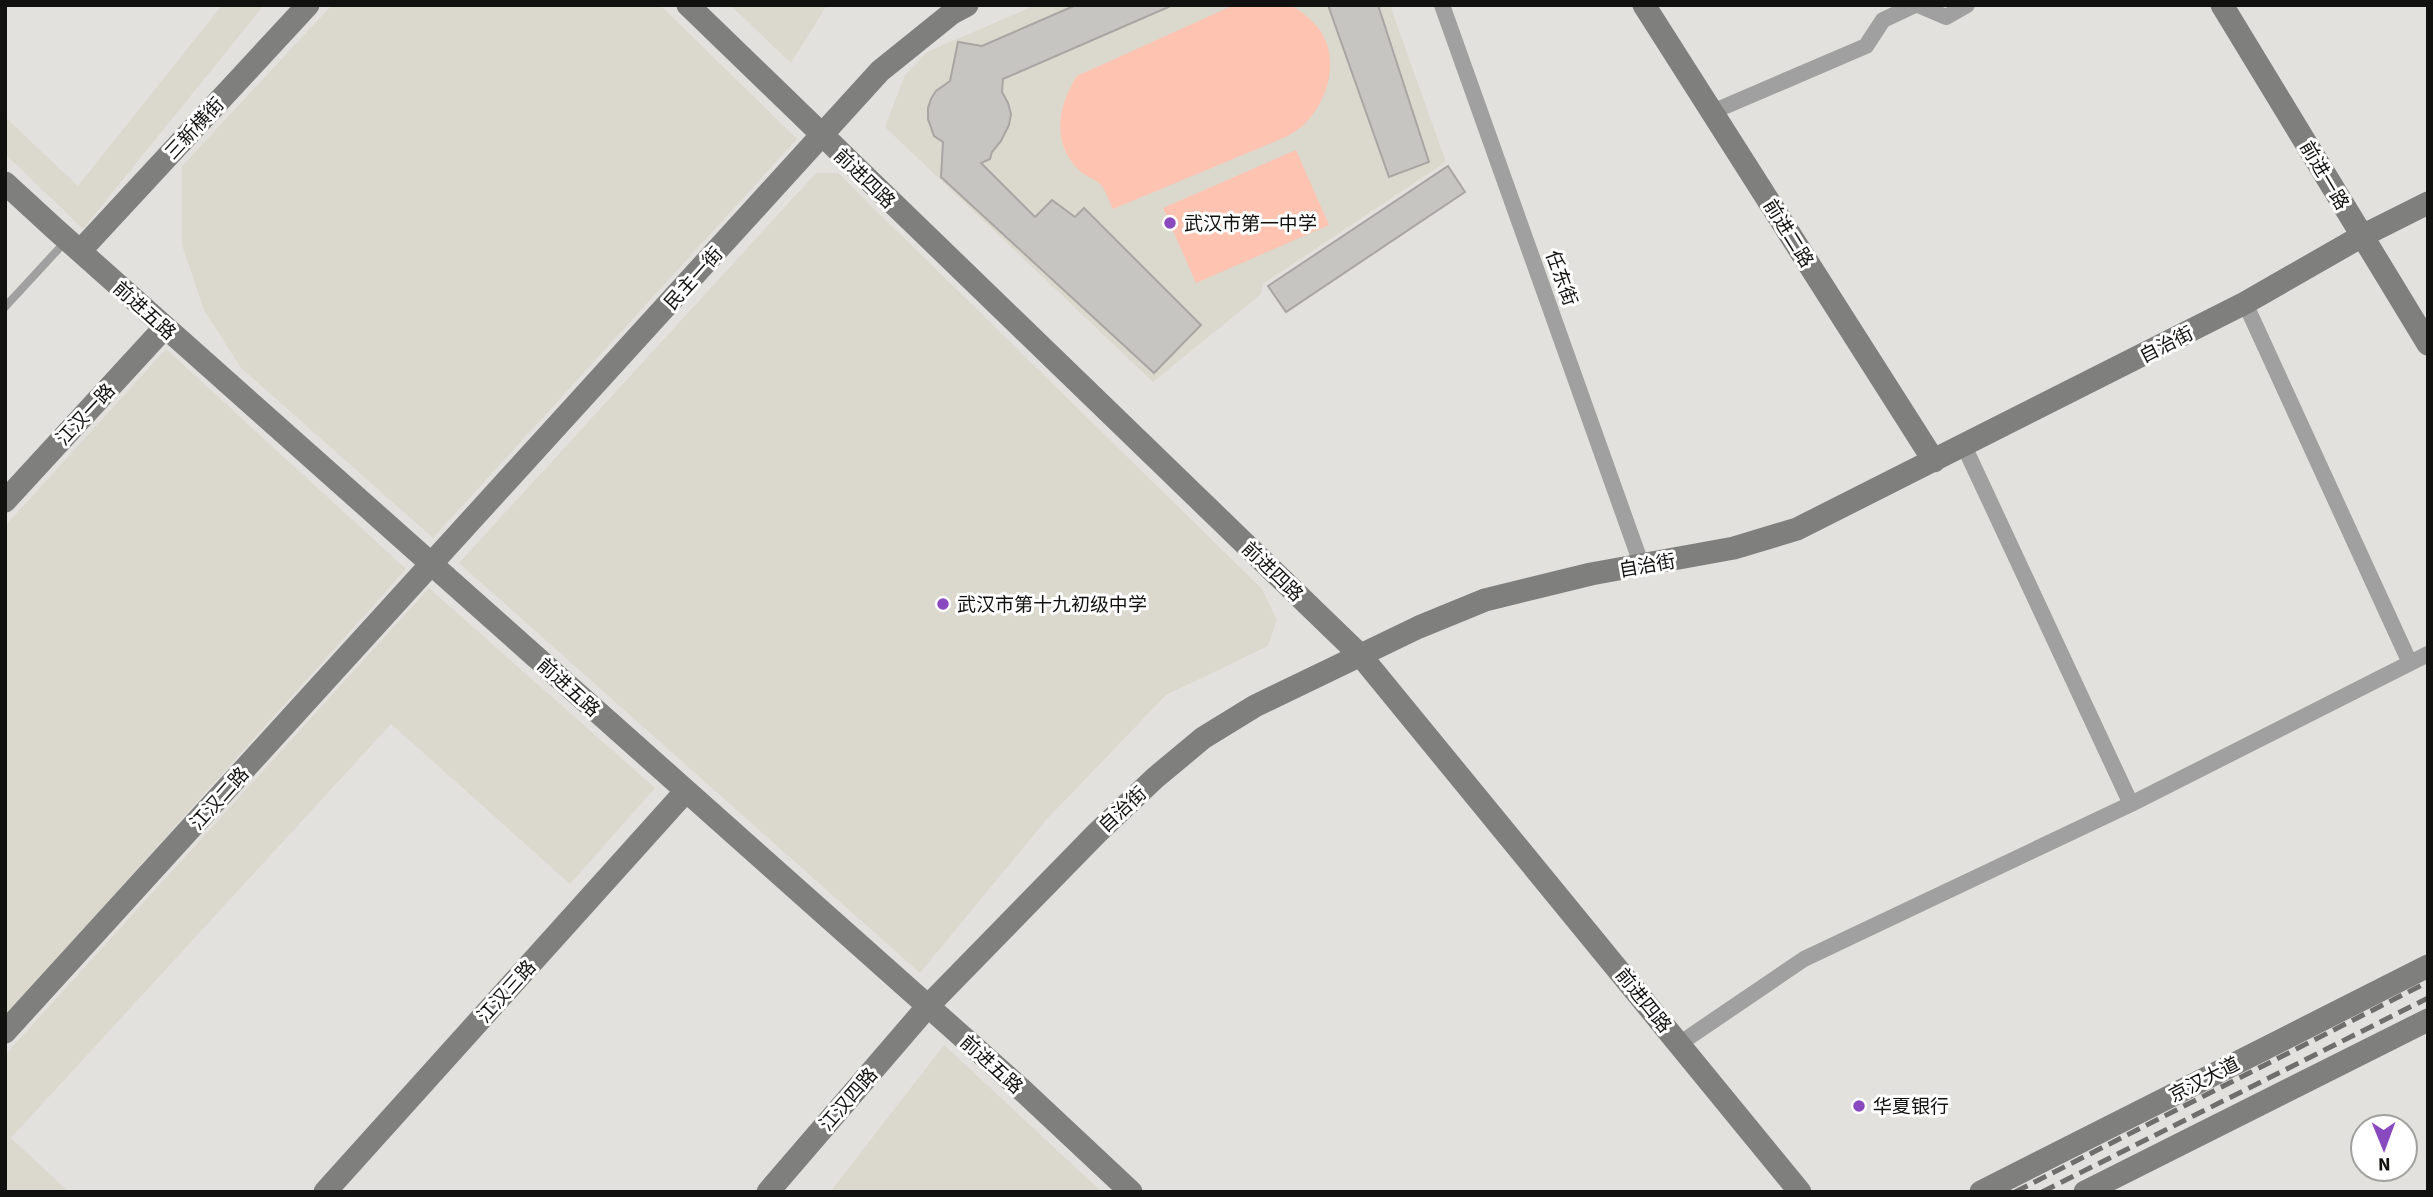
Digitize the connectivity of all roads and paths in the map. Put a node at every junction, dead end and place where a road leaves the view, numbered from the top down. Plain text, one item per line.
1 (308, 5) edge
2 (688, 5) edge
3 (967, 5) edge
4 (1442, 5) edge
5 (1644, 5) edge
6 (1917, 5) edge
7 (1967, 5) edge
8 (2222, 5) edge
9 (1712, 111) junction
10 (823, 136) junction
11 (5, 183) edge
12 (2428, 202) edge
13 (2362, 236) junction
14 (73, 246) junction
15 (2245, 303) junction
16 (5, 307) edge
17 (165, 327) junction
18 (2428, 344) edge
19 (1964, 446) junction
20 (1934, 461) junction
21 (5, 501) edge
22 (432, 565) junction
23 (1642, 566) junction
24 (2428, 654) edge
25 (1361, 656) junction
26 (2410, 663) junction
27 (686, 791) junction
28 (2131, 804) junction
29 (2428, 966) edge
30 (928, 1006) junction
31 (2428, 1020) edge
32 (5, 1032) edge
33 (1679, 1044) junction
34 (325, 1192) edge
35 (768, 1192) edge
36 (1131, 1192) edge
37 (1800, 1192) edge
38 (1981, 1192) edge
39 (2085, 1192) edge

1 - 14 street, 三新横街
2 - 10 street, 前进四路
3 - 10 street, 民主一街
4 - 23 street, 任东街
5 - 9 street, 前进二路
6 - 7 street
6 - 9 street
8 - 13 street, 前进一路
9 - 20 street, 前进二路
10 - 22 street, 民主一街
10 - 25 street, 前进四路
11 - 14 street, 前进五路
12 - 13 street, 自治街
13 - 15 street, 自治街
13 - 18 street, 前进一路
14 - 16 lane
14 - 17 street, 前进五路
15 - 19 street, 自治街
15 - 26 street
17 - 21 street, 江汉一路
17 - 22 street, 前进五路
19 - 20 street, 自治街
19 - 28 street
20 - 23 street, 自治街
22 - 27 street, 前进五路
22 - 32 street, 江汉二路
23 - 25 street, 自治街
24 - 26 street
25 - 30 street, 自治街
25 - 33 street, 前进四路
26 - 28 street
27 - 30 street, 前进五路
27 - 34 street, 江汉三路
28 - 33 street
29 - 38 street, 京汉大道
30 - 35 street, 江汉四路
30 - 36 street, 前进五路
31 - 39 street
33 - 37 street, 前进四路

